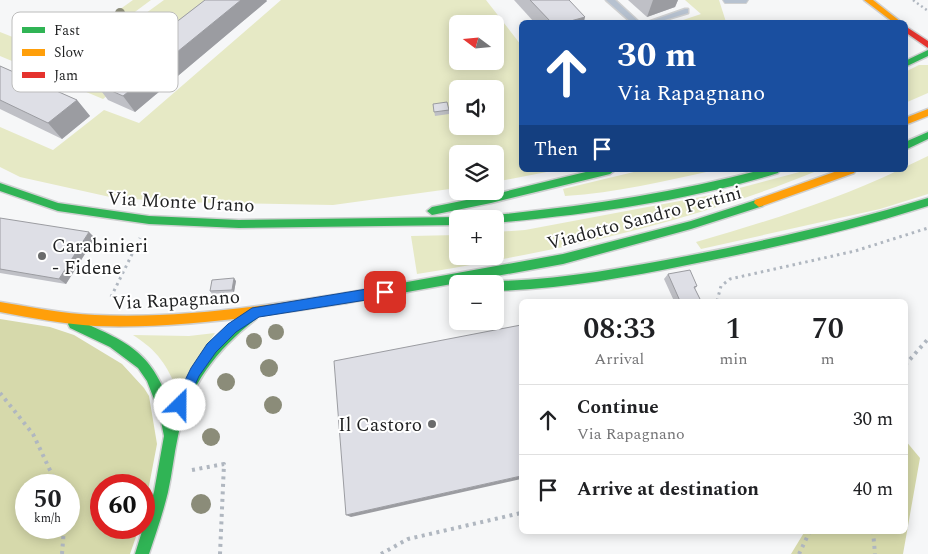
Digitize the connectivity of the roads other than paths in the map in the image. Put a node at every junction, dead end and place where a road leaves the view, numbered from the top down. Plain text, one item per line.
1 (610, 0) edge
2 (731, 0) edge
3 (740, 0) edge
4 (868, 0) edge
5 (685, 11) dead end
6 (632, 20) edge
7 (658, 20) edge
8 (894, 20) edge
9 (908, 30) edge
10 (928, 45) edge
11 (928, 53) edge
12 (908, 63) edge
13 (928, 112) edge
14 (908, 121) edge
15 (928, 135) edge
16 (908, 145) edge
17 (602, 172) edge
18 (767, 172) edge
19 (846, 172) edge
20 (0, 187) edge
21 (928, 202) edge
22 (504, 218) edge
23 (449, 221) edge
24 (364, 223) junction
25 (442, 282) junction
26 (449, 283) edge
27 (504, 286) edge
28 (0, 307) edge
29 (256, 312) junction
30 (57, 317) junction
31 (171, 436) junction
32 (142, 554) edge

1 - 6 lane
2 - 3 street
4 - 8 main road
5 - 7 lane
9 - 10 main road
11 - 12 main road
13 - 14 main road
15 - 16 main road
17 - 24 main road
18 - 22 main road, Viadotto Sandro Pertini
19 - 25 main road, Viadotto Sandro Pertini
20 - 24 main road, Via Monte Urano
21 - 27 main road
23 - 24 main road
25 - 26 main road
25 - 29 main road, Via Rapagnano
28 - 30 main road, Via Rapagnano
29 - 30 main road, Via Rapagnano
29 - 31 main road
30 - 31 main road
31 - 32 main road

